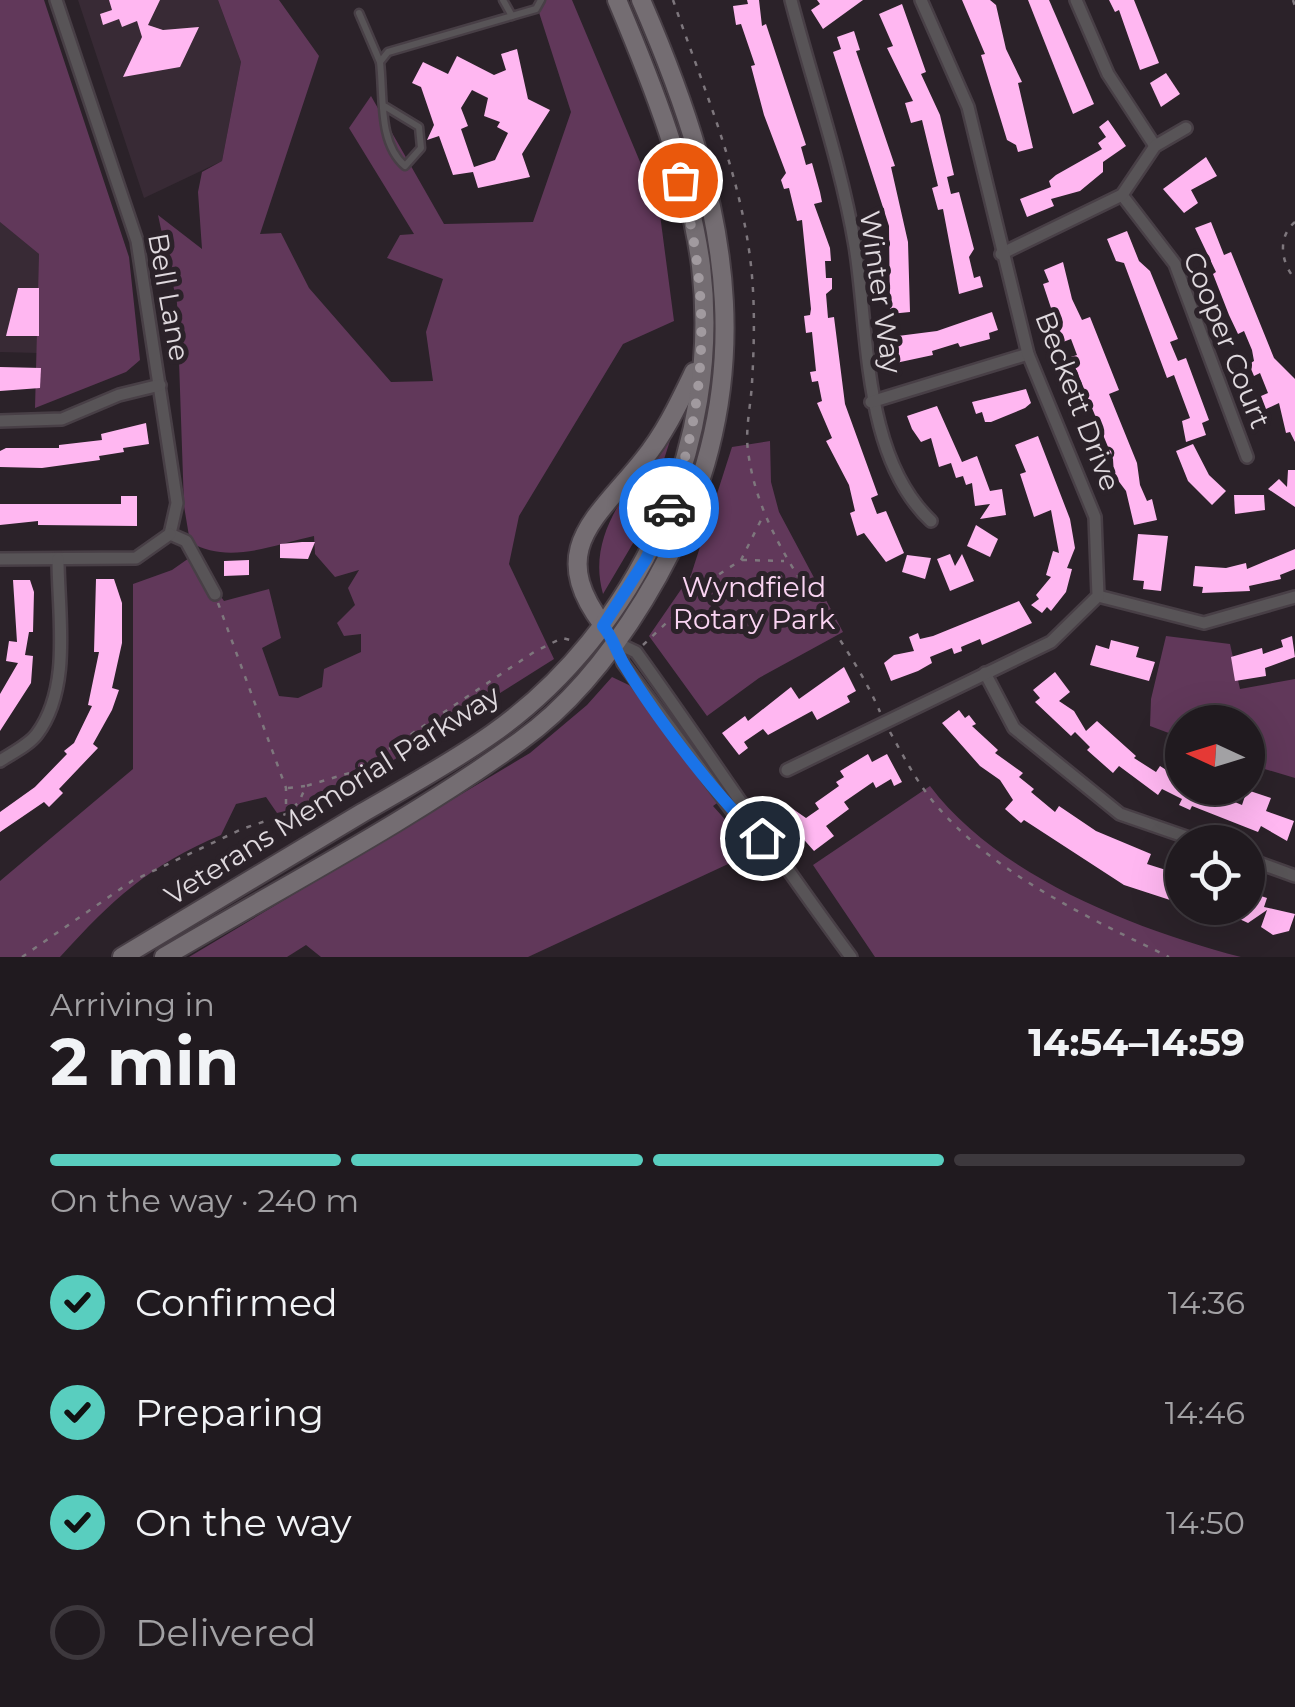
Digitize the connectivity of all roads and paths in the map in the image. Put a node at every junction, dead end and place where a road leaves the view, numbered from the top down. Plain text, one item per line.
1 (56, 0) edge
2 (503, 0) edge
3 (540, 0) edge
4 (617, 0) edge
5 (641, 0) edge
6 (790, 0) edge
7 (921, 0) edge
8 (1076, 0) edge
9 (1293, 0) edge
10 (1295, 6) edge
11 (359, 13) dead end
12 (514, 16) junction
13 (380, 62) junction
14 (386, 107) junction
15 (1186, 128) dead end
16 (1156, 146) junction
17 (1122, 195) junction
18 (1295, 222) edge
19 (1001, 254) junction
20 (1295, 279) edge
21 (1028, 354) junction
22 (701, 358) junction
23 (160, 385) junction
24 (871, 402) junction
25 (0, 421) edge
26 (1246, 456) dead end
27 (931, 521) dead end
28 (170, 534) junction
29 (0, 559) edge
30 (58, 559) junction
31 (740, 560) junction
32 (786, 562) junction
33 (215, 594) joint
34 (1098, 596) junction
35 (1295, 597) edge
36 (603, 626) junction
37 (617, 643) junction
38 (587, 644) junction
39 (636, 652) junction
40 (985, 673) junction
41 (884, 722) junction
42 (0, 761) edge
43 (787, 770) dead end
44 (306, 786) junction
45 (286, 788) junction
46 (286, 814) junction
47 (1165, 830) edge
48 (762, 838) junction
49 (1265, 865) edge
50 (1295, 876) edge
51 (22, 957) edge
52 (122, 957) edge
53 (164, 957) edge
54 (852, 957) edge
55 (1169, 957) edge

1 - 23 street, Bell Lane
2 - 12 lane
3 - 12 lane
4 - 22 main road, Veterans Memorial Parkway
5 - 37 main road, Veterans Memorial Parkway
6 - 24 street, Winter Way
7 - 19 street, Beckett Drive
8 - 16 street
9 - 10 path
11 - 13 lane
12 - 13 lane
13 - 14 lane
14 - 14 lane
15 - 16 street
16 - 17 street
17 - 19 street
17 - 26 street, Cooper Court
18 - 20 path
19 - 21 street, Beckett Drive
21 - 24 street
21 - 34 street, Beckett Drive
22 - 36 main road, Veterans Memorial Parkway
22 - 36 main road
23 - 25 street
23 - 28 street, Bell Lane
24 - 27 street, Winter Way
28 - 30 street
28 - 33 street
29 - 30 street
30 - 42 street
31 - 32 path
31 - 32 path
31 - 39 path
32 - 41 path
33 - 45 path
34 - 35 street
34 - 40 street
36 - 37 street
36 - 38 main road, Veterans Memorial Parkway
37 - 39 street
37 - 48 street
37 - 53 main road, Veterans Memorial Parkway
38 - 44 path
38 - 52 main road, Veterans Memorial Parkway
39 - 48 street
40 - 41 street
40 - 47 street
41 - 43 street
41 - 55 path
44 - 45 path
44 - 46 path
45 - 46 path
46 - 51 path
48 - 54 street
49 - 50 street

